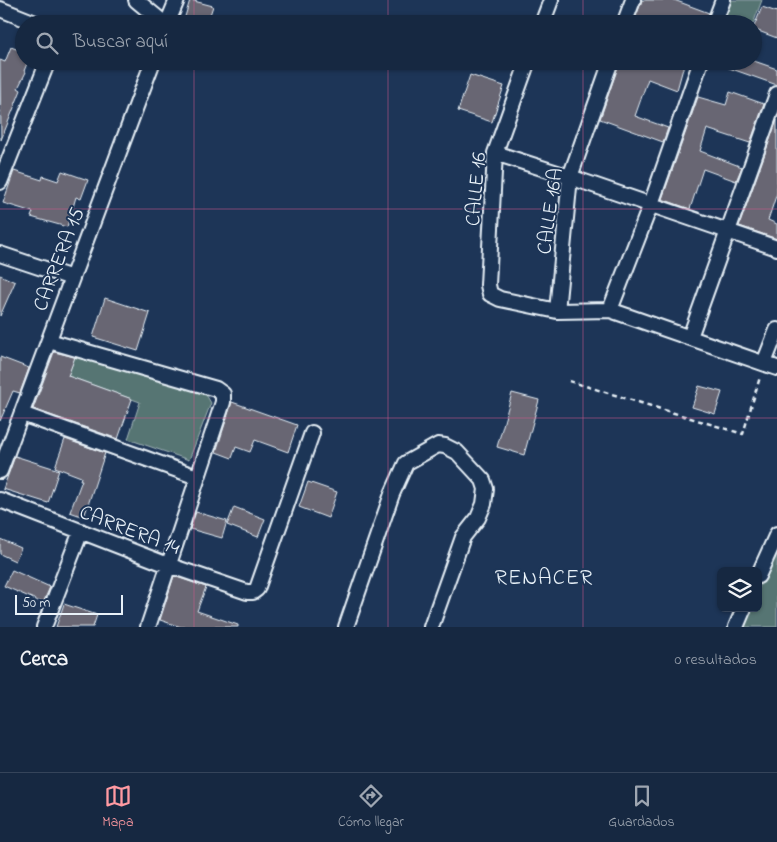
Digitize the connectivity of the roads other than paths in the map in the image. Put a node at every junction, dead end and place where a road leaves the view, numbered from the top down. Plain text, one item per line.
1 (136, 0) edge
2 (177, 0) edge
3 (551, 0) edge
4 (633, 0) edge
5 (723, 0) edge
6 (0, 9) edge
7 (15, 15) edge
8 (155, 15) edge
9 (170, 15) edge
10 (545, 15) edge
11 (627, 15) edge
12 (717, 15) edge
13 (44, 70) edge
14 (150, 70) edge
15 (525, 70) edge
16 (608, 70) edge
17 (698, 70) edge
18 (777, 94) edge
19 (495, 153) junction
20 (570, 177) junction
21 (0, 182) edge
22 (651, 204) junction
23 (727, 230) junction
24 (777, 248) edge
25 (0, 254) edge
26 (72, 278) junction
27 (610, 310) junction
28 (557, 311) junction
29 (777, 330) edge
30 (690, 337) junction
31 (48, 340) junction
32 (771, 366) edge
33 (22, 414) junction
34 (312, 433) dead end
35 (0, 471) edge
36 (197, 477) junction
37 (0, 500) edge
38 (81, 531) junction
39 (777, 534) edge
40 (168, 565) junction
41 (762, 567) edge
42 (742, 612) edge
43 (44, 627) edge
44 (148, 627) edge
45 (346, 627) edge
46 (431, 627) edge
47 (736, 627) edge

1 - 8 street
2 - 9 street
3 - 10 street
4 - 11 street
5 - 12 street
6 - 7 street
13 - 21 street
14 - 26 street, CARRERA 15
15 - 19 street, CALLE 16
16 - 20 street, CALLE 16A
17 - 22 street
18 - 23 street
19 - 20 street
19 - 28 street, CALLE 16
20 - 22 street
20 - 28 street, CALLE 16A
22 - 23 street
22 - 27 street
23 - 24 street
23 - 30 street
25 - 26 street
26 - 31 street, CARRERA 15
27 - 28 street
27 - 30 street
29 - 32 street
30 - 32 street
31 - 33 street, CARRERA 15
31 - 36 street
33 - 35 street, CARRERA 15
33 - 36 street
34 - 40 street, CARRERA 14
36 - 40 street
37 - 38 street, CARRERA 14
38 - 40 street, CARRERA 14
38 - 43 street
39 - 41 street
40 - 44 street
42 - 47 street
45 - 46 street

